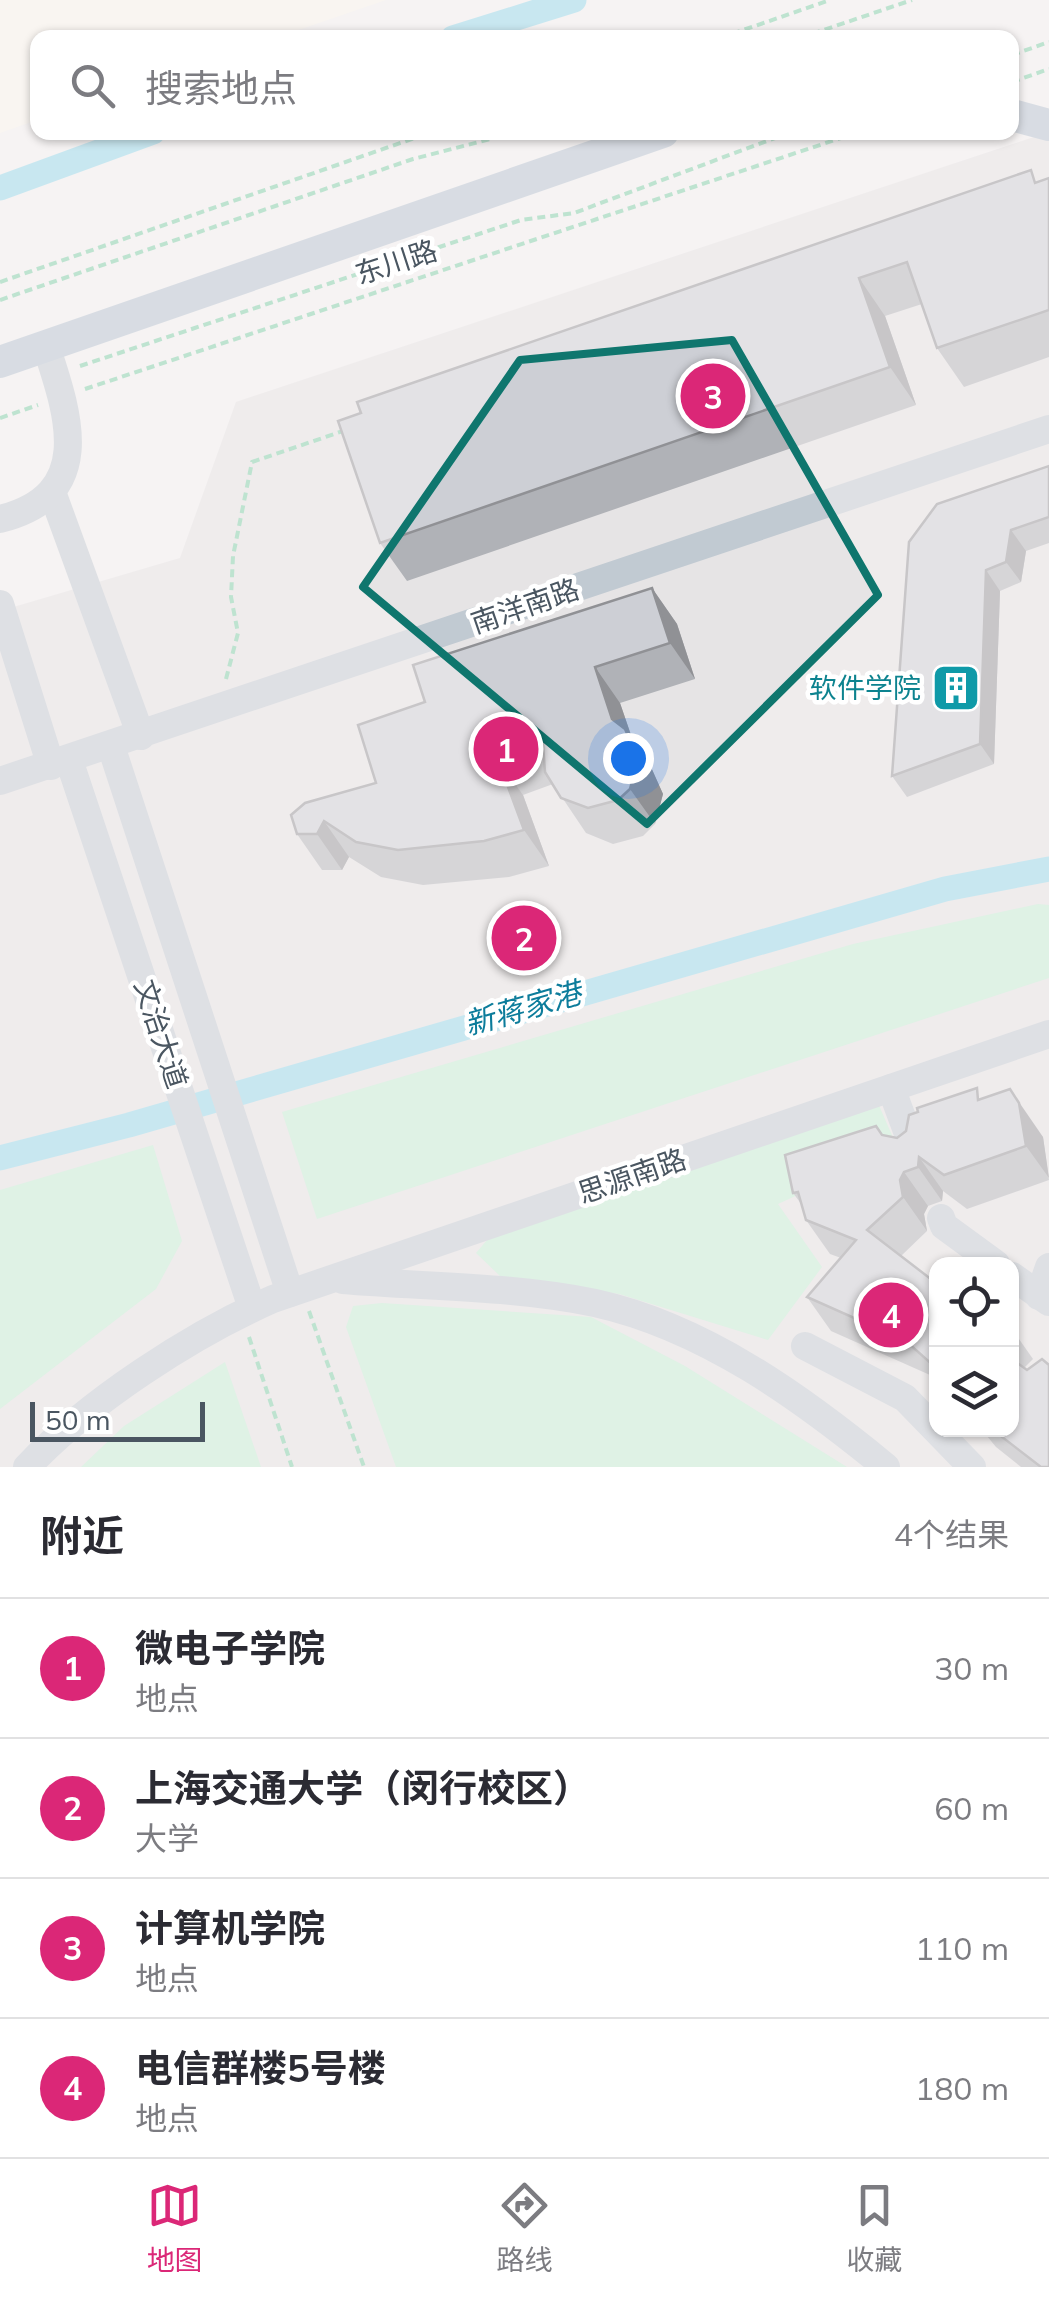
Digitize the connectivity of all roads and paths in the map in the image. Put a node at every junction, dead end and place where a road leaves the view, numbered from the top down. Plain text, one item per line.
1 (830, 0) edge
2 (912, 0) edge
3 (743, 30) edge
4 (824, 30) edge
5 (1049, 42) edge
6 (1019, 53) edge
7 (1049, 70) edge
8 (1019, 80) edge
9 (1019, 117) edge
10 (1049, 125) edge
11 (409, 140) edge
12 (487, 140) edge
13 (643, 140) edge
14 (770, 140) edge
15 (832, 140) edge
16 (0, 282) edge
17 (0, 300) edge
18 (0, 362) edge
19 (54, 373) junction
20 (0, 418) edge
21 (363, 424) edge
22 (1049, 429) edge
23 (52, 492) junction
24 (0, 519) edge
25 (0, 604) edge
26 (222, 708) junction
27 (141, 736) junction
28 (112, 746) junction
29 (60, 763) junction
30 (0, 781) edge
31 (1049, 1034) edge
32 (891, 1088) junction
33 (916, 1155) edge
34 (941, 1218) dead end
35 (986, 1257) edge
36 (1049, 1266) edge
37 (331, 1279) junction
38 (1019, 1281) edge
39 (296, 1291) junction
40 (1044, 1299) edge
41 (237, 1315) junction
42 (806, 1346) dead end
43 (27, 1467) edge
44 (292, 1467) edge
45 (364, 1467) edge
46 (886, 1467) edge
47 (972, 1467) edge

1 - 3 path
2 - 4 path
5 - 6 path
7 - 8 path
9 - 10 main road
11 - 16 path
12 - 17 path
13 - 19 main road, 东川路
14 - 19 path, 东川路
15 - 19 path
18 - 19 main road, 东川路
19 - 20 path
19 - 23 street
21 - 26 path
22 - 26 street, 南洋南路
23 - 24 street
23 - 27 street
25 - 29 street, 文治大道
26 - 27 street, 南洋南路
27 - 28 street, 南洋南路
28 - 29 street, 南洋南路
28 - 39 street, 文治大道
29 - 30 street, 南洋南路
29 - 41 street, 文治大道
31 - 32 street, 思源南路
32 - 33 street
32 - 37 street, 思源南路
34 - 35 street
36 - 40 street
37 - 39 street, 思源南路
37 - 46 street
38 - 40 street
39 - 41 street, 思源南路
39 - 45 path
41 - 43 street, 思源南路
41 - 44 path
42 - 47 street

